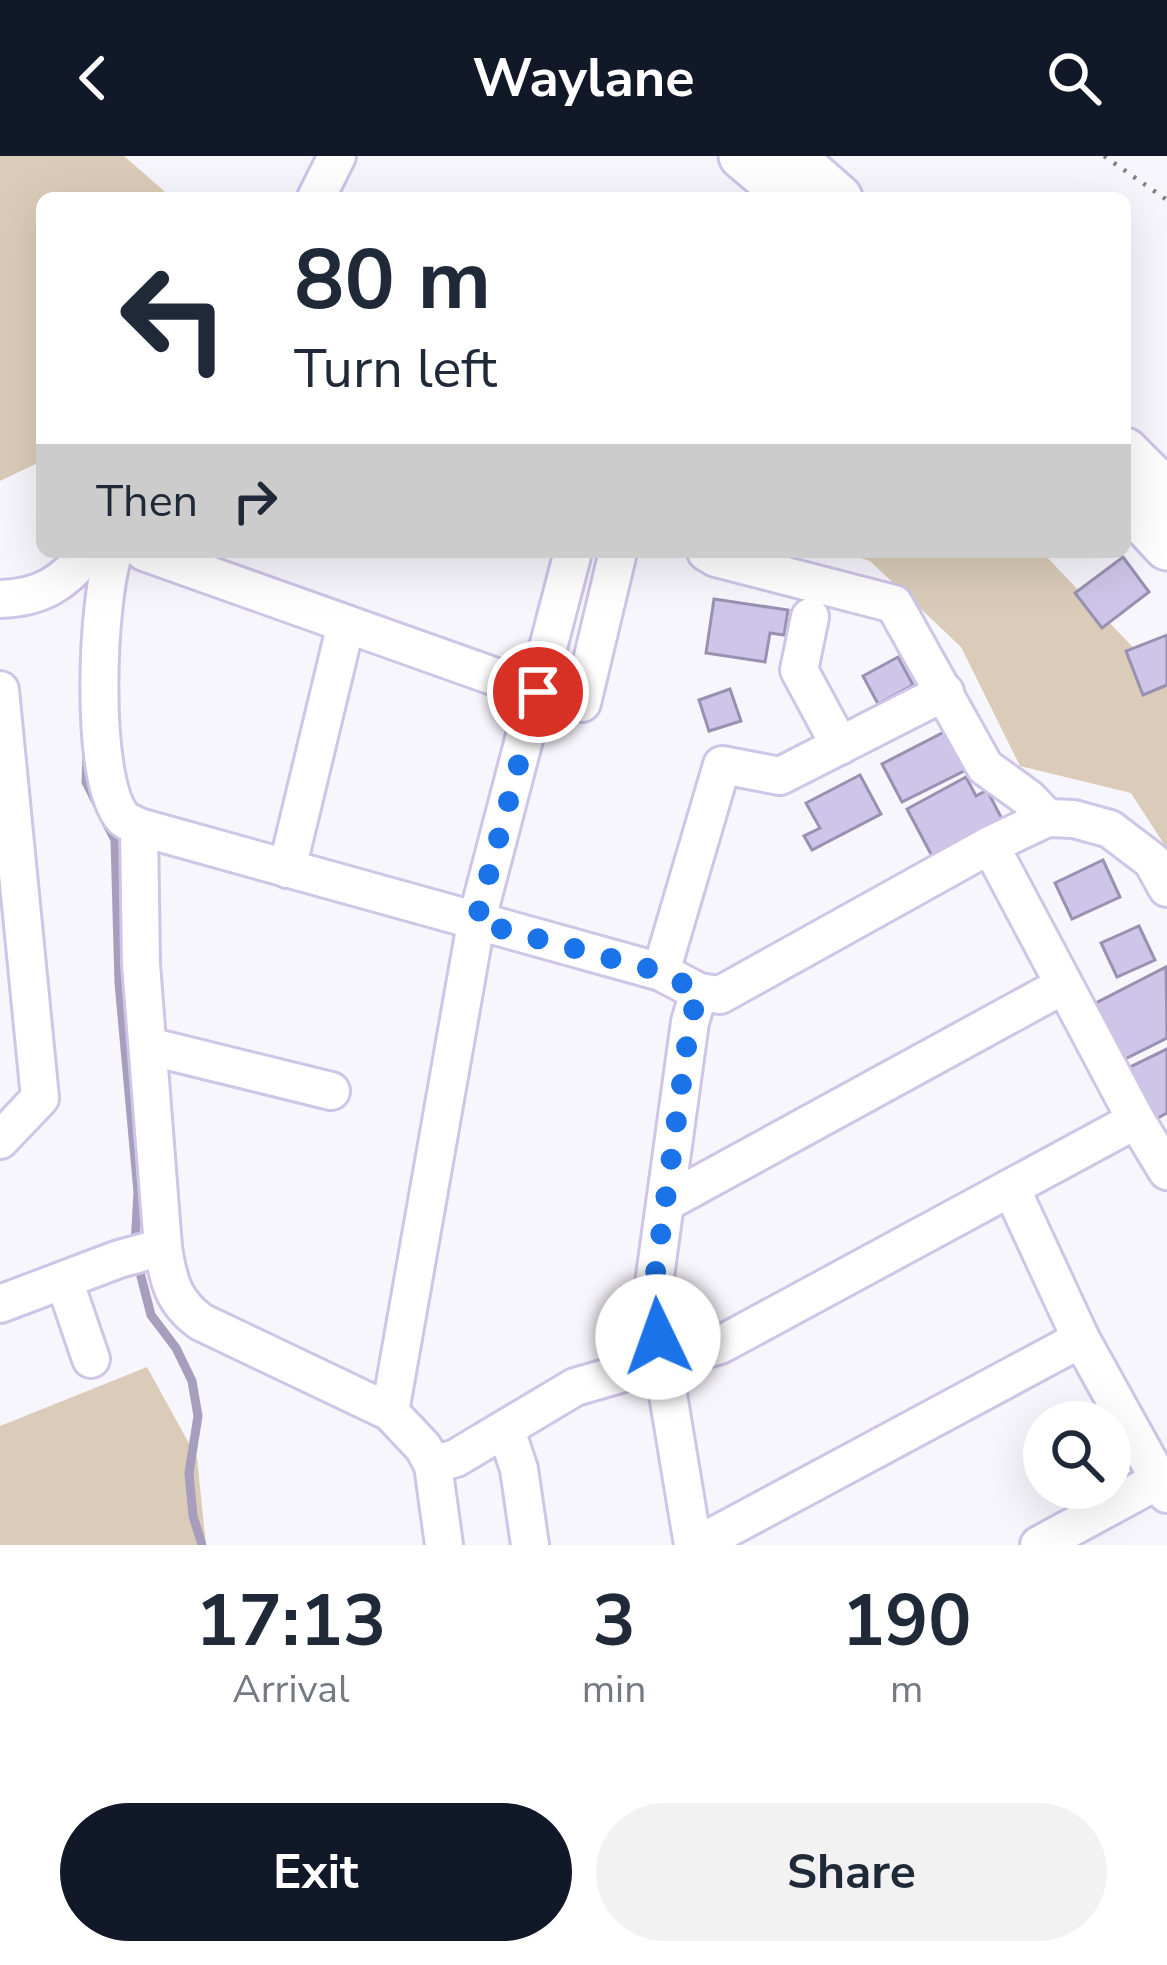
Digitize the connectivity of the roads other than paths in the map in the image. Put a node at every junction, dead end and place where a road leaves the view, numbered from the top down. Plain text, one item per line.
1 (337, 156) edge
2 (742, 156) edge
3 (790, 156) edge
4 (319, 192) edge
5 (784, 192) edge
6 (832, 192) edge
7 (1131, 457) edge
8 (1167, 493) edge
9 (1131, 508) edge
10 (1167, 547) edge
11 (83, 558) edge
12 (113, 558) edge
13 (161, 558) edge
14 (572, 558) edge
15 (617, 558) edge
16 (716, 558) edge
17 (0, 599) edge
18 (810, 616) dead end
19 (346, 624) junction
20 (0, 690) edge
21 (538, 692) junction
22 (945, 692) junction
23 (840, 746) junction
24 (1047, 818) junction
25 (139, 827) junction
26 (990, 845) junction
27 (286, 869) junction
28 (1167, 888) edge
29 (476, 922) junction
30 (661, 972) junction
31 (1062, 986) junction
32 (699, 992) junction
33 (148, 1046) junction
34 (331, 1091) dead end
35 (1136, 1120) junction
36 (0, 1140) edge
37 (1167, 1172) edge
38 (1012, 1190) junction
39 (667, 1202) junction
40 (164, 1247) junction
41 (64, 1280) junction
42 (0, 1304) edge
43 (1081, 1339) junction
44 (91, 1359) dead end
45 (661, 1362) junction
46 (390, 1412) junction
47 (506, 1430) junction
48 (434, 1465) junction
49 (1163, 1487) edge
50 (443, 1545) edge
51 (530, 1545) edge
52 (695, 1545) edge
53 (1039, 1545) edge

1 - 4 street
2 - 5 main road
3 - 6 main road
7 - 8 main road
9 - 10 main road
11 - 17 street
12 - 25 street
13 - 19 street
14 - 21 street
15 - 21 street
16 - 22 street
18 - 23 street
19 - 21 street
19 - 27 street
20 - 36 street
21 - 29 street
22 - 23 street
22 - 24 street
23 - 30 street
24 - 26 street
24 - 28 street
25 - 27 street
25 - 33 street
26 - 31 street
26 - 32 street
27 - 29 street
29 - 30 street
29 - 46 street
30 - 32 street
31 - 35 street
31 - 39 street
32 - 39 street
33 - 34 street
33 - 40 street
35 - 37 street
35 - 38 street
38 - 43 street
38 - 45 street
39 - 45 street
40 - 41 street
40 - 46 street
41 - 42 street
41 - 44 street
43 - 49 street
43 - 52 street
45 - 47 street
45 - 52 street
46 - 48 street
47 - 48 street
47 - 51 street
48 - 50 street
49 - 53 street

